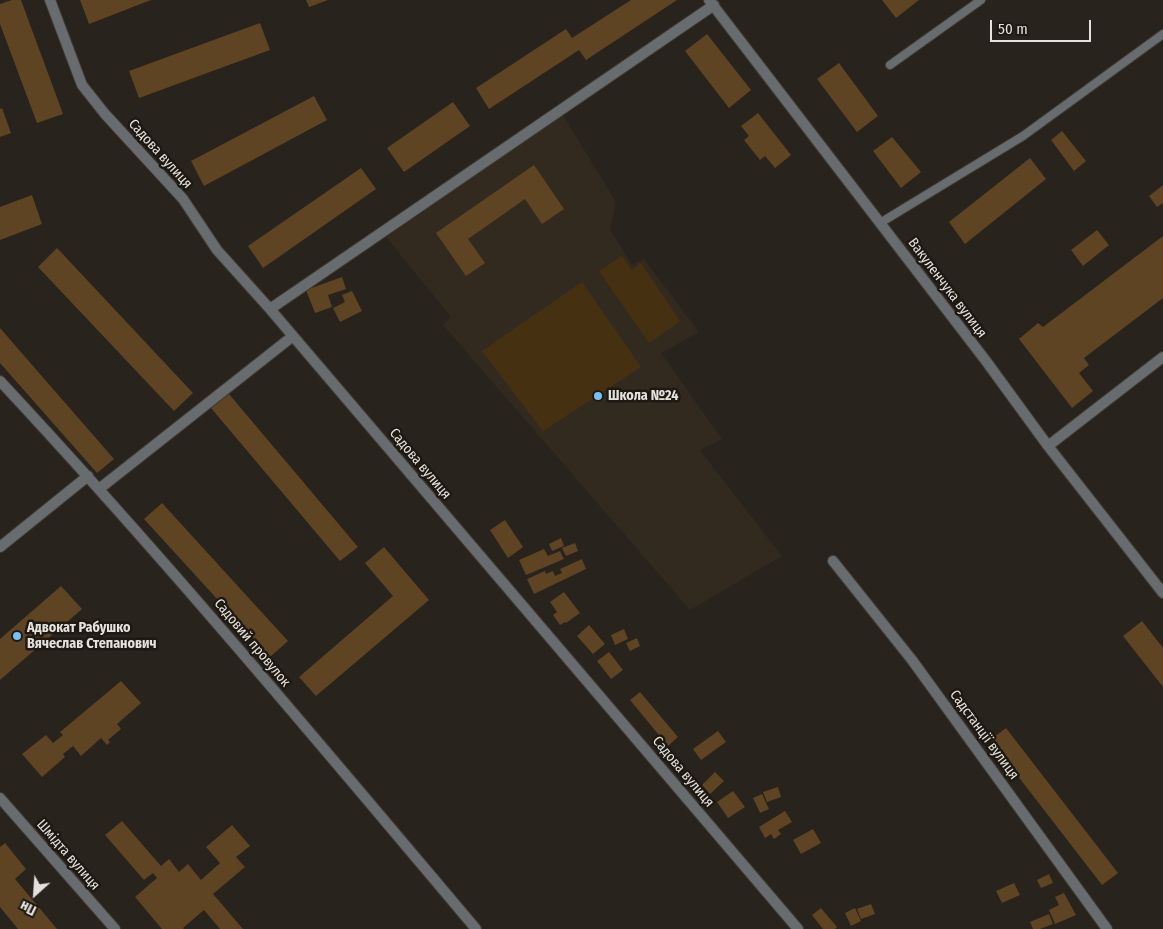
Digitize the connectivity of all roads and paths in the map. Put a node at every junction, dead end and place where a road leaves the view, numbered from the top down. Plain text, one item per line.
1 (50, 0) edge
2 (981, 0) edge
3 (711, 3) edge
4 (1163, 34) edge
5 (890, 65) dead end
6 (880, 223) junction
7 (270, 309) junction
8 (293, 336) junction
9 (1163, 357) edge
10 (0, 382) edge
11 (1048, 446) junction
12 (88, 476) junction
13 (99, 489) junction
14 (0, 547) edge
15 (833, 561) dead end
16 (1163, 593) edge
17 (0, 798) edge
18 (113, 928) edge
19 (476, 929) edge
20 (798, 929) edge
21 (1107, 929) edge

1 - 7 street, Садова вулиця
2 - 5 lane
3 - 6 street, Вакуленчука вулиця
3 - 7 street
4 - 6 lane
6 - 11 street, Вакуленчука вулиця
7 - 8 street, Садова вулиця
8 - 13 street
8 - 20 street, Садова вулиця
9 - 11 street
10 - 12 street, Садовий провулок
11 - 16 street, Вакуленчука вулиця
12 - 13 street, Садовий провулок
12 - 14 street
13 - 19 street, Садовий провулок
15 - 21 street, Садстанції вулиця
17 - 18 street, Шмідта вулиця

